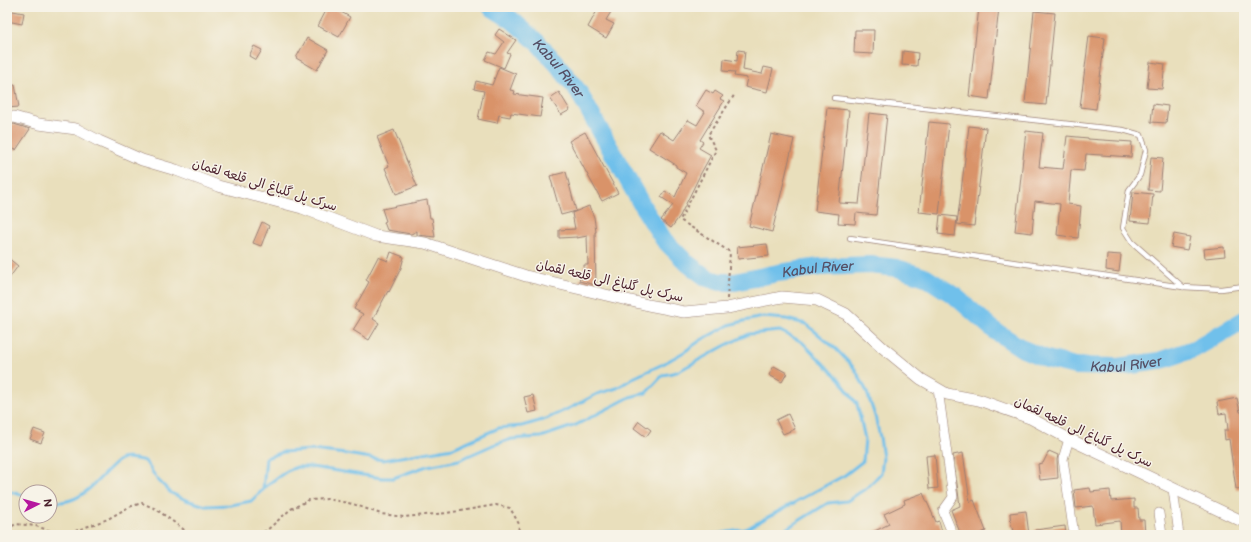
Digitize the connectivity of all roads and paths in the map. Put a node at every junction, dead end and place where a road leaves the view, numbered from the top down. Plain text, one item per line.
1 (735, 94) dead end
2 (834, 98) dead end
3 (7, 118) edge
4 (850, 238) dead end
5 (1244, 286) edge
6 (1183, 287) junction
7 (727, 308) junction
8 (938, 389) junction
9 (1069, 439) junction
10 (1173, 489) junction
11 (1159, 514) dead end
12 (1244, 522) edge
13 (7, 529) edge
14 (63, 535) edge
15 (193, 535) edge
16 (258, 535) edge
17 (518, 535) edge
18 (953, 535) edge
19 (1074, 535) edge
20 (1162, 535) edge
21 (1180, 535) edge

1 - 7 path
2 - 6 lane
3 - 7 street, سرک پل گلباغ الی قلعه لقمان
4 - 6 lane
5 - 6 lane
7 - 8 street, سرک پل گلباغ الی قلعه لقمان
8 - 9 street, سرک پل گلباغ الی قلعه لقمان
8 - 18 street
9 - 10 street, سرک پل گلباغ الی قلعه لقمان
9 - 19 street
10 - 12 street, سرک پل گلباغ الی قلعه لقمان
10 - 21 street
11 - 20 street
13 - 14 path
14 - 15 path
16 - 17 path

